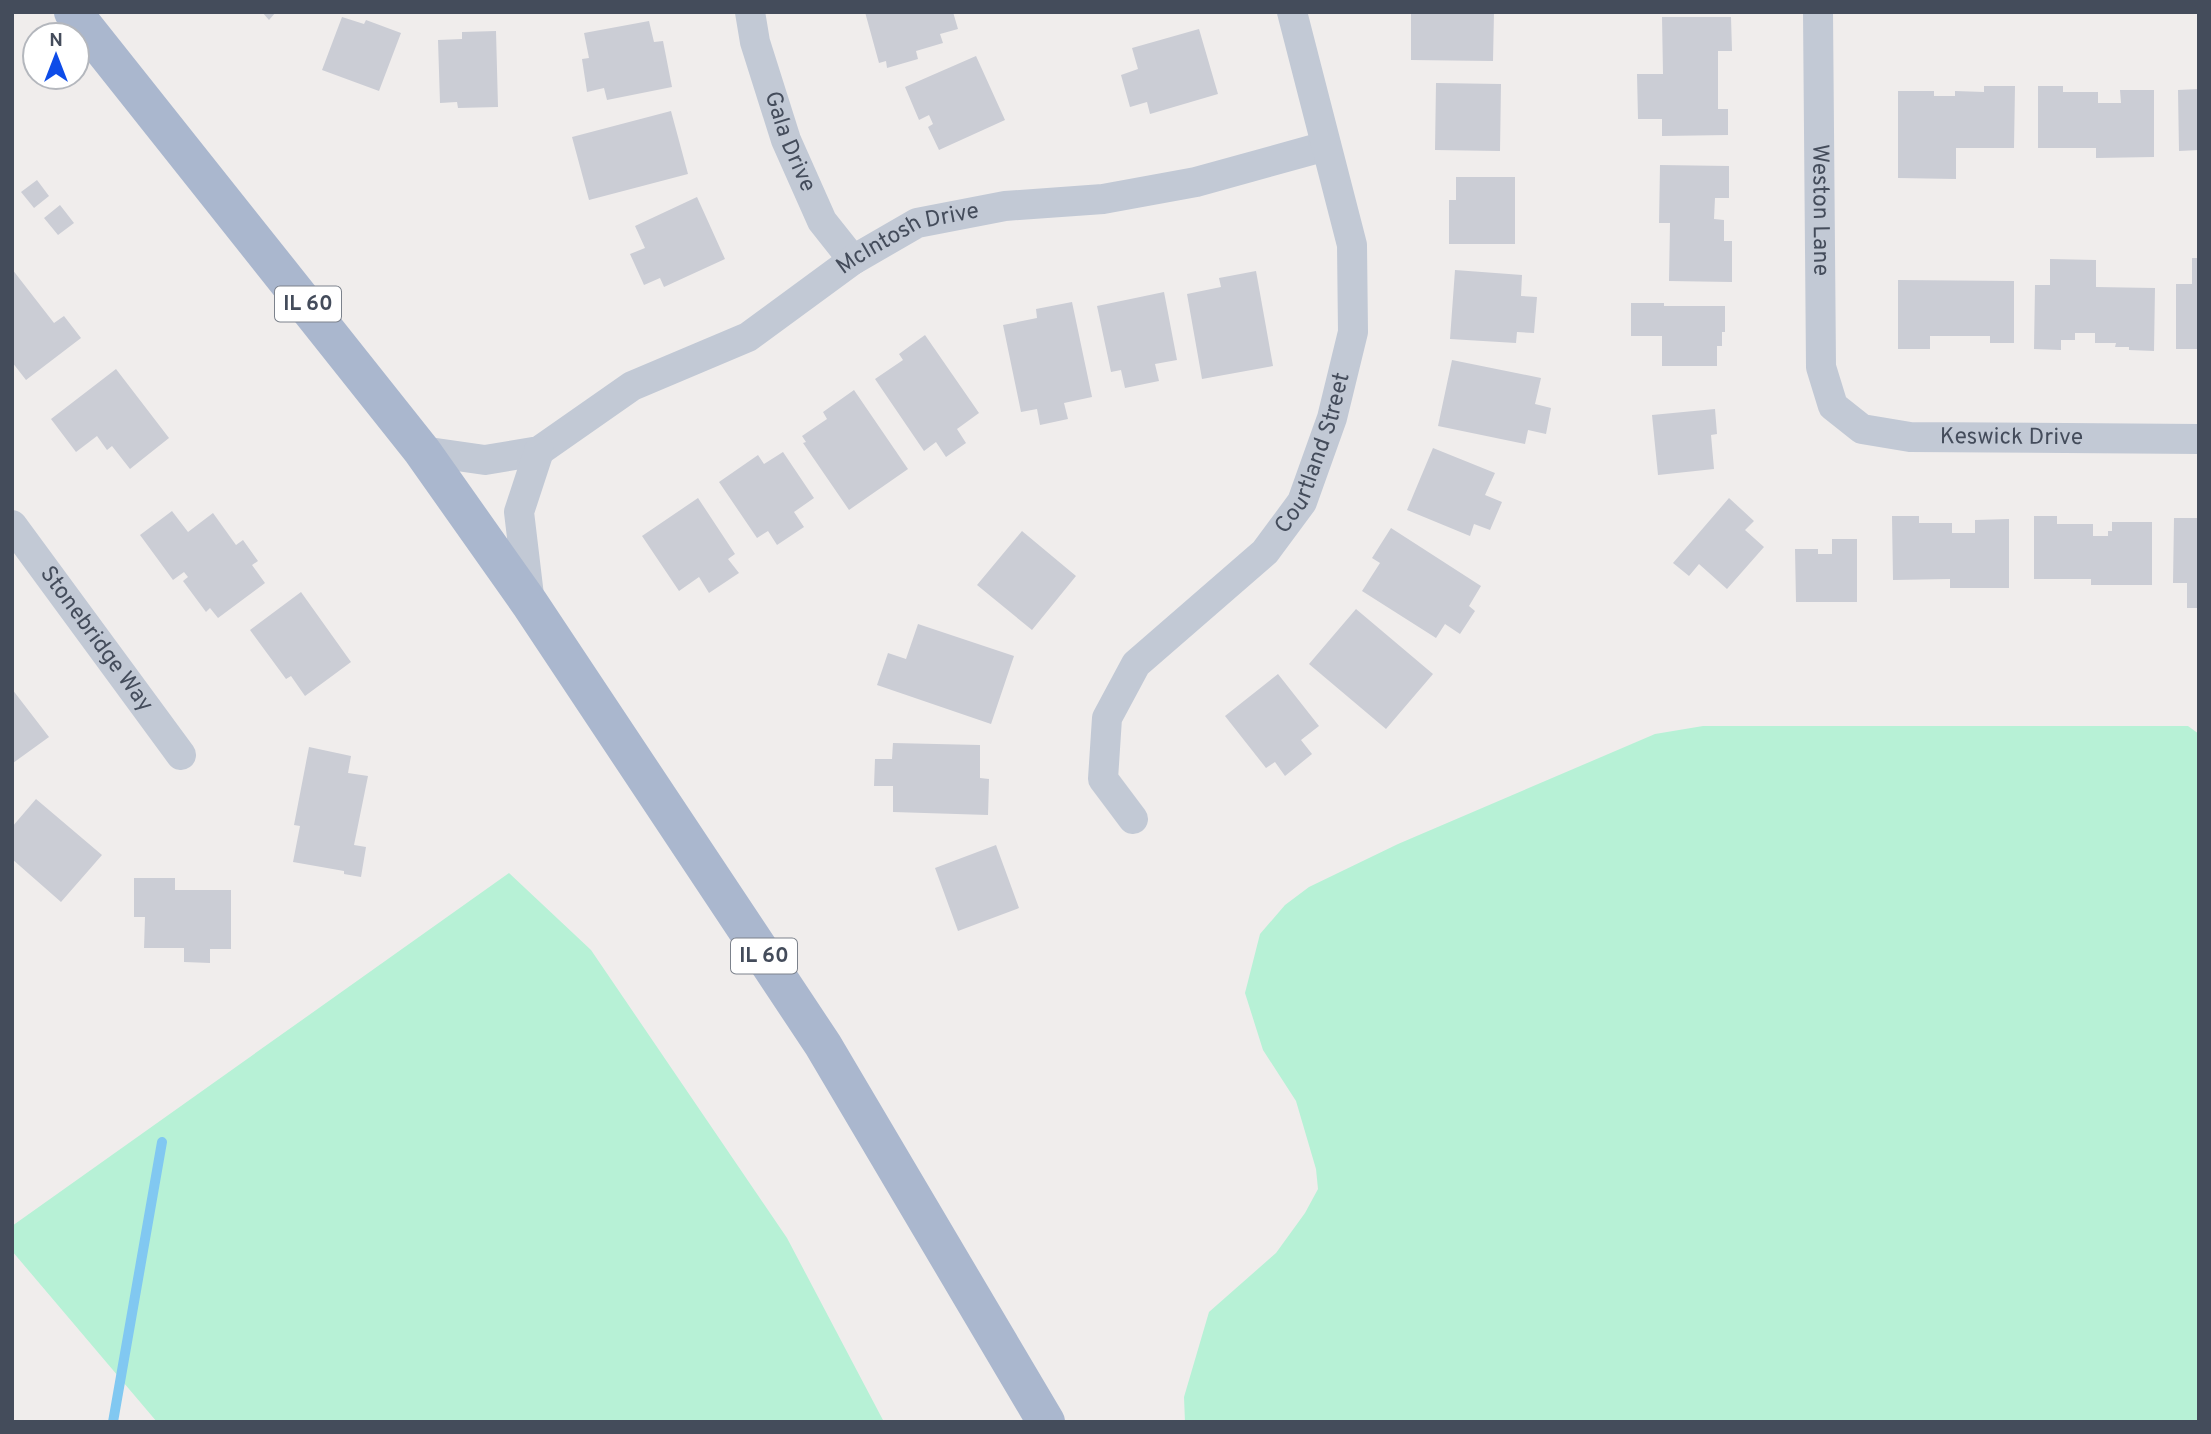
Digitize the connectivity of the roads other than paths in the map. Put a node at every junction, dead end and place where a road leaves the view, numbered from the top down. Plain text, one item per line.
1 (73, 12) edge
2 (751, 12) edge
3 (1292, 12) edge
4 (1818, 12) edge
5 (1326, 146) junction
6 (853, 260) junction
7 (1833, 406) joint
8 (2199, 439) edge
9 (422, 451) junction
10 (538, 451) junction
11 (12, 525) edge
12 (530, 604) junction
13 (181, 755) dead end
14 (1133, 819) dead end
15 (1046, 1422) edge

1 - 9 main road, IL 60
2 - 6 street, Gala Drive
3 - 5 street, Courtland Street
4 - 7 street, Weston Lane
5 - 6 street, McIntosh Drive
5 - 14 street, Courtland Street
6 - 10 street, McIntosh Drive
7 - 8 street, Keswick Drive
9 - 10 street, McIntosh Drive
9 - 12 main road, IL 60
10 - 12 street
11 - 13 street, Stonebridge Way
12 - 15 main road, IL 60

